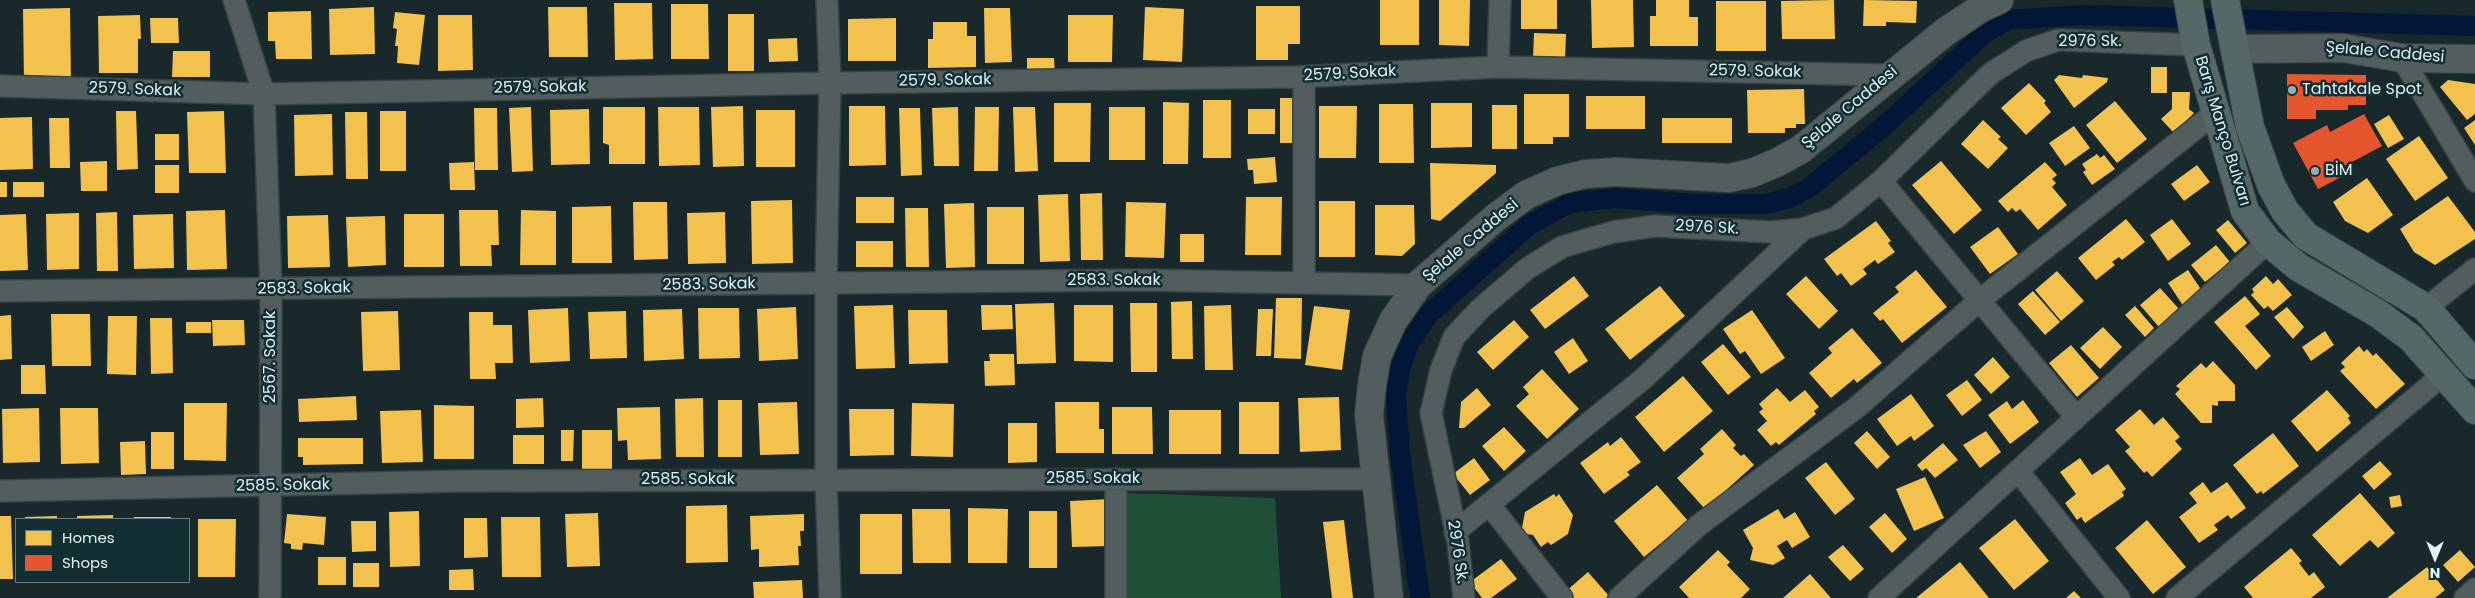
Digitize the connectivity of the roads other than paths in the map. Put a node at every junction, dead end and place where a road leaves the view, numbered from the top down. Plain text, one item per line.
1 (234, 0) edge
2 (827, 0) edge
3 (1500, 0) edge
4 (1999, 0) edge
5 (2188, 0) edge
6 (2225, 0) edge
7 (2196, 45) junction
8 (2236, 49) junction
9 (2402, 58) junction
10 (2475, 59) edge
11 (1498, 67) junction
12 (1890, 75) junction
13 (1304, 77) junction
14 (830, 83) junction
15 (0, 86) edge
16 (264, 94) junction
17 (2216, 113) junction
18 (1881, 181) junction
19 (2475, 181) edge
20 (1803, 229) junction
21 (2268, 242) junction
22 (2475, 269) edge
23 (1304, 283) junction
24 (826, 284) junction
25 (1418, 285) junction
26 (271, 290) junction
27 (0, 291) edge
28 (1980, 300) junction
29 (2426, 308) junction
30 (2475, 365) edge
31 (2444, 374) junction
32 (2475, 410) edge
33 (2076, 417) junction
34 (2018, 471) junction
35 (826, 479) junction
36 (1116, 479) junction
37 (1375, 479) junction
38 (271, 486) junction
39 (0, 491) edge
40 (1489, 504) junction
41 (1455, 532) junction
42 (2475, 590) edge
43 (270, 598) edge
44 (830, 598) edge
45 (1116, 598) edge
46 (1389, 598) edge
47 (1464, 598) edge
48 (1562, 598) edge
49 (1618, 598) edge
50 (1879, 598) edge
51 (2118, 598) edge
52 (2177, 598) edge
53 (2465, 598) edge

1 - 16 street, 2567. Sokak
2 - 14 street
3 - 11 street
4 - 12 street, Şelale Caddesi
5 - 7 main road, Barış Manço Bulvarı
6 - 8 main road, Barış Manço Bulvarı
7 - 17 main road, Barış Manço Bulvarı
7 - 18 street, 2976 Sk.
8 - 9 street, Şelale Caddesi
8 - 29 main road, Barış Manço Bulvarı
9 - 10 street, Şelale Caddesi
9 - 19 street
11 - 12 street, 2579. Sokak
11 - 13 street, 2579. Sokak
12 - 25 street, Şelale Caddesi
13 - 14 street, 2579. Sokak
13 - 23 street
14 - 16 street, 2579. Sokak
14 - 24 street
15 - 16 street, 2579. Sokak
16 - 26 street, 2567. Sokak
17 - 21 main road, Barış Manço Bulvarı
17 - 28 street
18 - 20 street, 2976 Sk.
18 - 28 street
20 - 40 street
20 - 41 street, 2976 Sk.
21 - 31 main road, Barış Manço Bulvarı
21 - 33 street
22 - 29 street
23 - 24 street, 2583. Sokak
23 - 25 street, 2583. Sokak
24 - 26 street, 2583. Sokak
24 - 35 street
25 - 37 street, Şelale Caddesi
26 - 27 street, 2583. Sokak
26 - 38 street, 2567. Sokak
28 - 33 street
28 - 49 street
29 - 30 main road, Barış Manço Bulvarı
31 - 32 main road, Barış Manço Bulvarı
31 - 52 street
33 - 34 street
34 - 50 street
34 - 51 street
35 - 36 street, 2585. Sokak
35 - 38 street, 2585. Sokak
35 - 44 street
36 - 37 street, 2585. Sokak
36 - 45 street
37 - 46 street, Şelale Caddesi
38 - 39 street, 2585. Sokak
38 - 43 street, 2567. Sokak
40 - 41 street
40 - 48 street
41 - 47 street, 2976 Sk.
42 - 53 street

